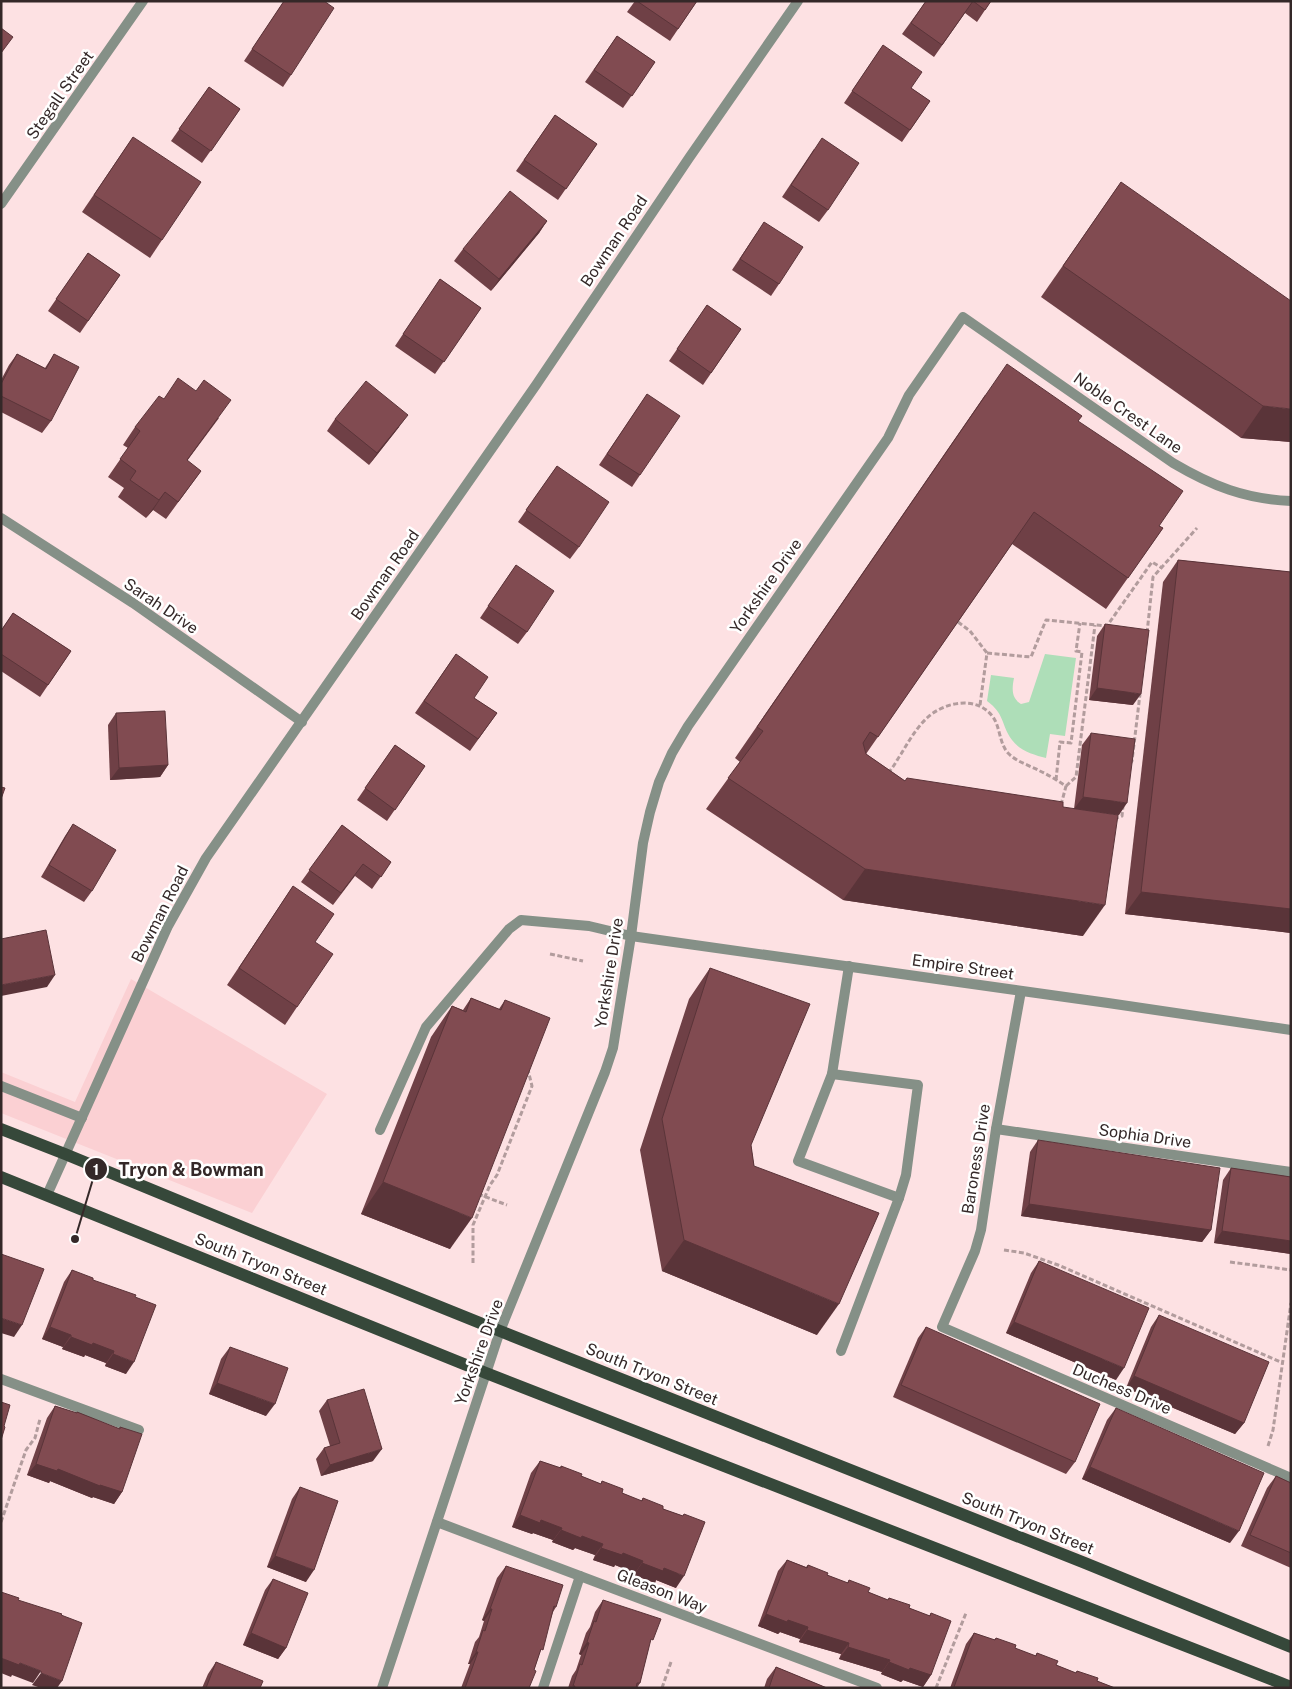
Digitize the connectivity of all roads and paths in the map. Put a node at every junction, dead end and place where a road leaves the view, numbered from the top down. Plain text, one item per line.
1 (143, 1) edge
2 (798, 1) edge
3 (1, 204) edge
4 (963, 317) joint
5 (1291, 501) edge
6 (1, 518) edge
7 (1197, 528) dead end
8 (1162, 568) junction
9 (958, 622) edge
10 (1080, 623) junction
11 (1096, 625) junction
12 (1147, 635) edge
13 (987, 653) junction
14 (1140, 693) edge
15 (980, 706) junction
16 (302, 722) junction
17 (1128, 766) edge
18 (886, 774) edge
19 (1056, 780) junction
20 (1066, 786) junction
21 (1124, 800) edge
22 (1059, 811) edge
23 (1106, 821) edge
24 (631, 936) junction
25 (550, 954) dead end
26 (583, 961) dead end
27 (849, 966) junction
28 (1021, 991) junction
29 (1291, 1030) edge
30 (528, 1068) edge
31 (832, 1074) junction
32 (1, 1086) edge
33 (82, 1118) junction
34 (1, 1129) edge
35 (996, 1129) junction
36 (380, 1130) dead end
37 (66, 1154) junction
38 (1291, 1172) edge
39 (1, 1177) edge
40 (476, 1193) edge
41 (47, 1195) junction
42 (485, 1196) junction
43 (899, 1198) junction
44 (507, 1205) dead end
45 (1004, 1250) dead end
46 (1230, 1262) dead end
47 (473, 1264) dead end
48 (1291, 1270) edge
49 (1291, 1303) edge
50 (942, 1327) joint
51 (500, 1331) junction
52 (841, 1351) dead end
53 (1283, 1363) junction
54 (486, 1373) junction
55 (1, 1379) edge
56 (40, 1419) dead end
57 (139, 1430) dead end
58 (1261, 1465) junction
59 (1291, 1478) edge
60 (1, 1522) edge
61 (436, 1522) junction
62 (580, 1576) junction
63 (966, 1613) dead end
64 (1291, 1647) edge
65 (671, 1662) dead end
66 (854, 1684) edge
67 (1291, 1687) edge
68 (382, 1688) edge
69 (543, 1688) edge
70 (662, 1688) edge
71 (877, 1688) edge
72 (936, 1688) edge

1 - 3 street, Stegall Street
2 - 16 street, Bowman Road
4 - 5 street, Noble Crest Lane
4 - 24 street, Yorkshire Drive
6 - 16 street, Sarah Drive
7 - 8 path
8 - 11 path
8 - 12 path
9 - 13 path
10 - 11 path
10 - 13 path
10 - 19 path
11 - 20 path
13 - 15 path
14 - 17 path
15 - 18 path
15 - 19 path
16 - 33 street, Bowman Road
19 - 20 path
20 - 22 path
21 - 23 path
24 - 27 street, Empire Street
24 - 36 street, Empire Street
24 - 51 street, Yorkshire Drive
25 - 26 path
27 - 28 street, Empire Street
27 - 31 street
28 - 29 street, Empire Street
28 - 35 street, Baroness Drive
30 - 42 path
31 - 43 street
31 - 43 street
32 - 33 street
33 - 37 street, Bowman Road
34 - 37 main road, South Tryon Street
35 - 38 street, Sophia Drive
35 - 50 street, Baroness Drive
37 - 41 street, Bowman Road
37 - 51 main road, South Tryon Street
39 - 41 main road, South Tryon Street
40 - 42 path
41 - 54 main road, South Tryon Street
42 - 44 path
42 - 47 path
43 - 52 street
45 - 53 path
46 - 48 path
49 - 53 path
50 - 58 street, Duchess Drive
51 - 54 street, Yorkshire Drive
51 - 64 main road, South Tryon Street
53 - 58 path
54 - 61 street, Yorkshire Drive
54 - 67 main road, South Tryon Street
55 - 57 street
56 - 60 path
58 - 59 street, Duchess Drive
61 - 62 street, Gleason Way
61 - 68 street, Yorkshire Drive
62 - 66 street, Gleason Way
62 - 69 street
63 - 72 path
65 - 70 path
66 - 71 street, Gleason Way

